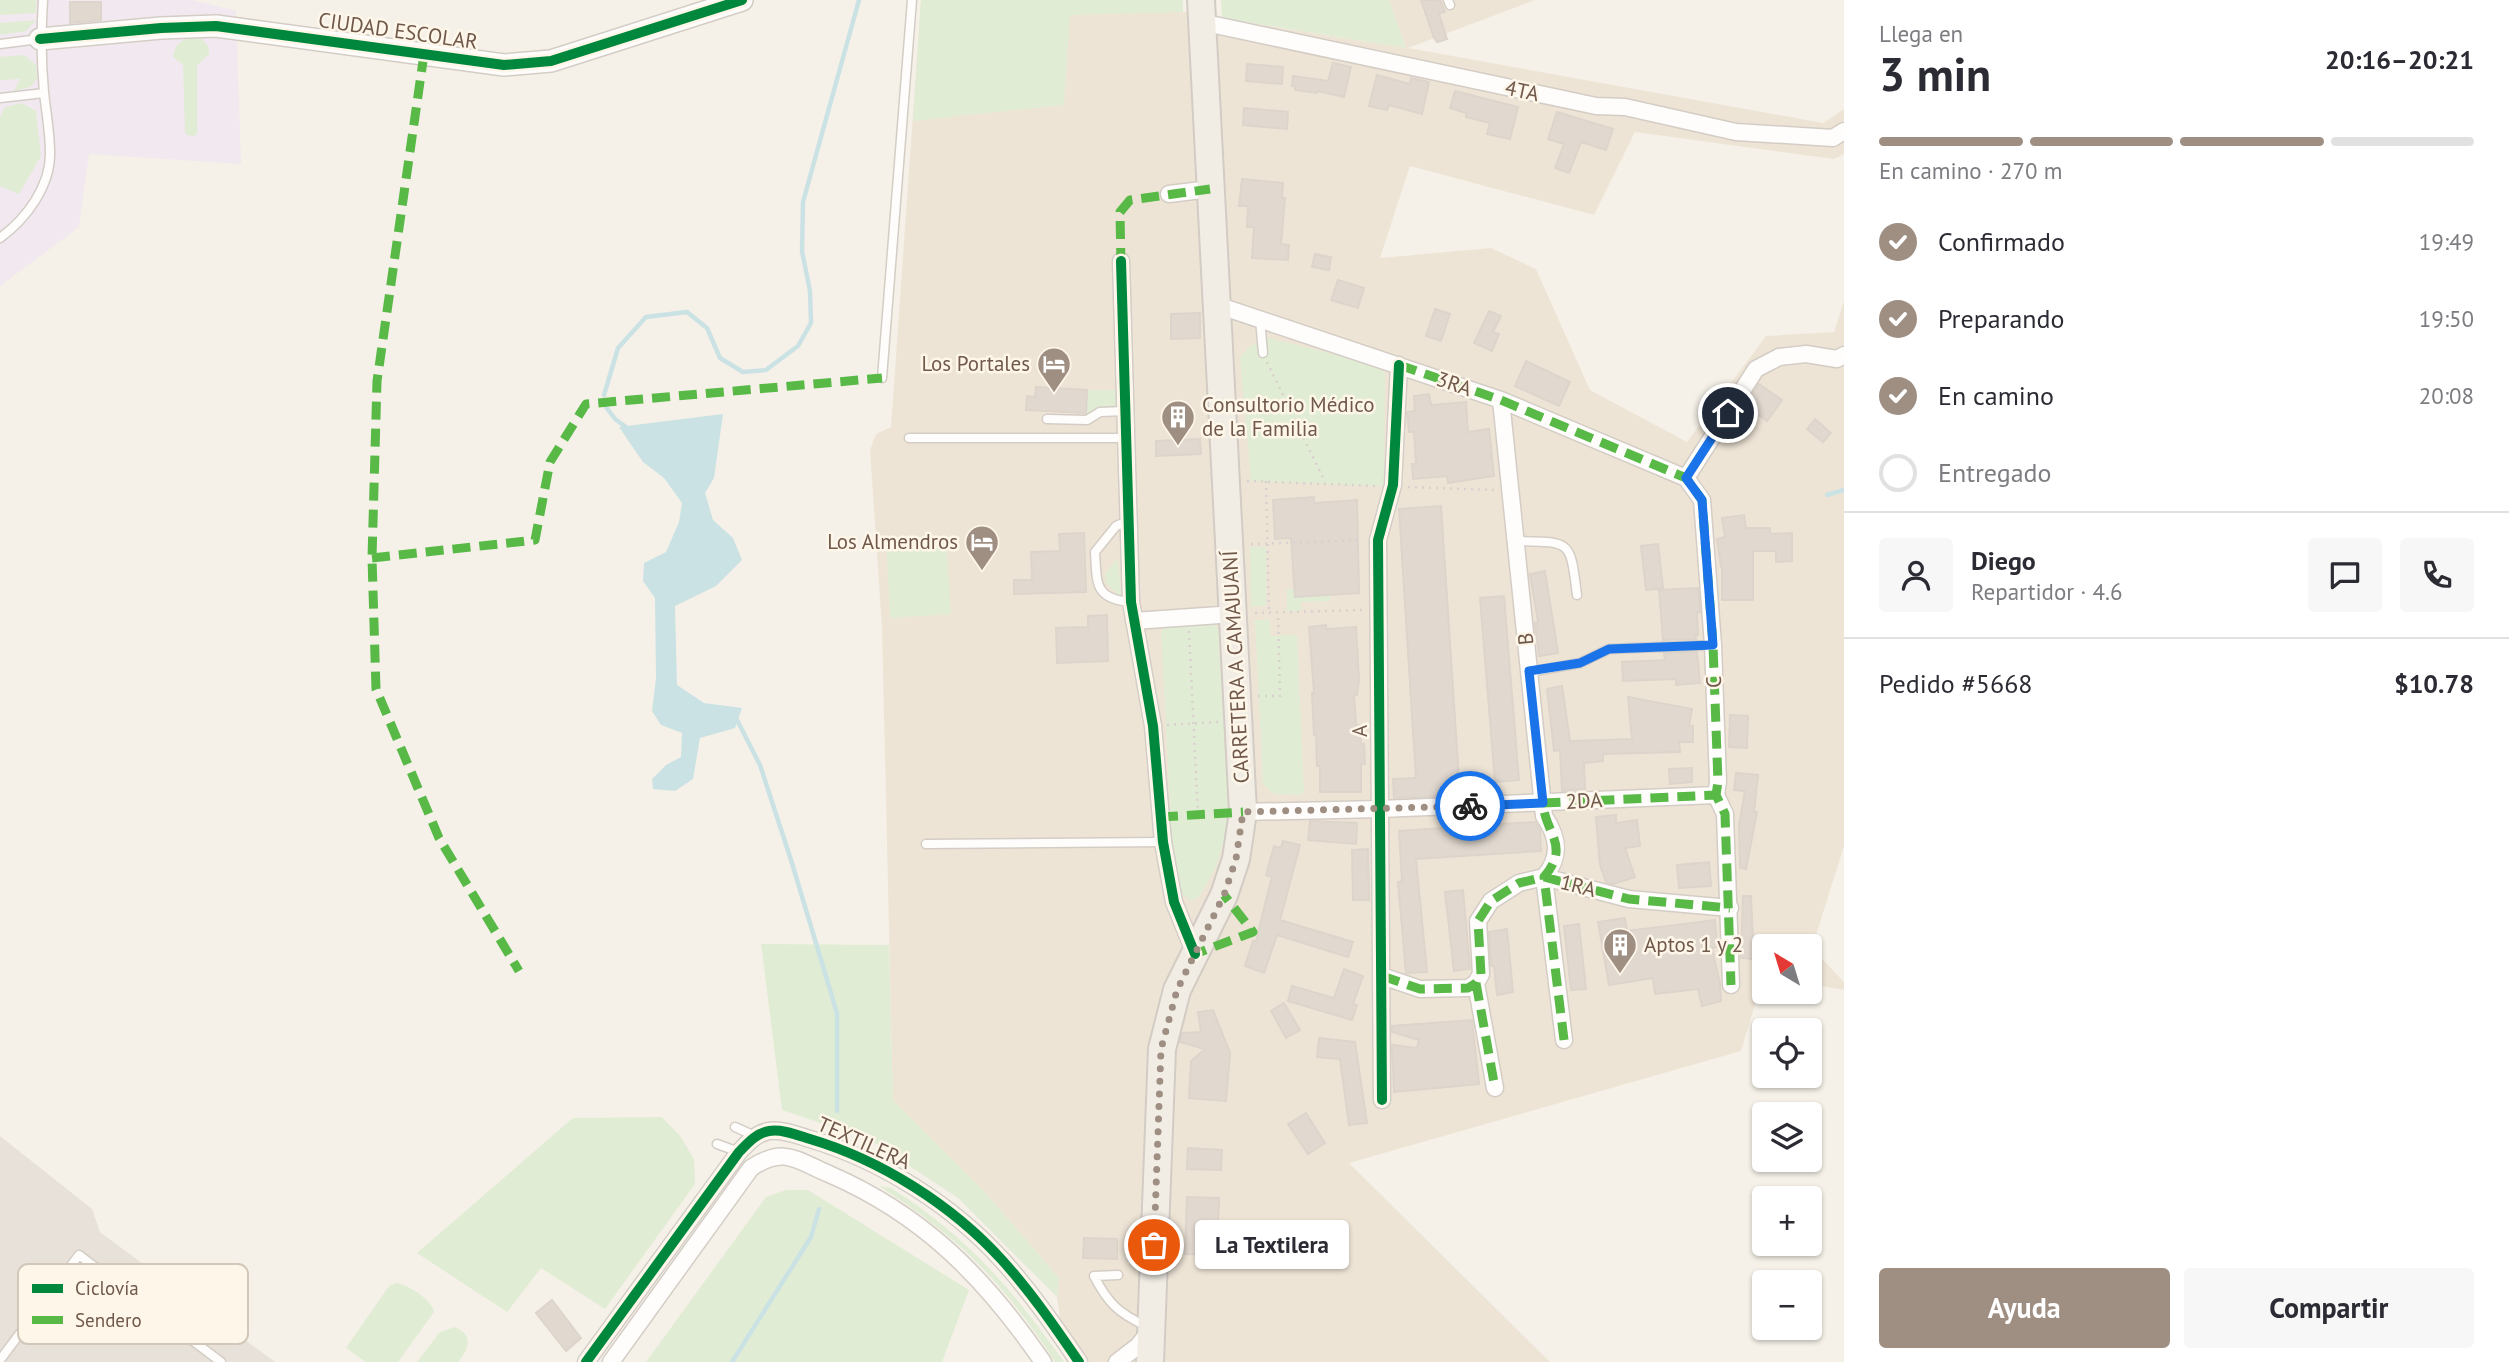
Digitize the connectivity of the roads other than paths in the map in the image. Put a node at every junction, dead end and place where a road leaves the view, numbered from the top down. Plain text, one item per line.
1 (43, 0) edge
2 (742, 0) edge
3 (912, 0) edge
4 (1201, 11) edge
5 (40, 39) junction
6 (0, 44) edge
7 (44, 93) junction
8 (0, 98) edge
9 (1844, 131) edge
10 (1210, 189) junction
11 (1169, 194) dead end
12 (0, 238) edge
13 (1121, 261) dead end
14 (1217, 305) junction
15 (1260, 319) junction
16 (1263, 353) road end
17 (1844, 355) edge
18 (1399, 365) junction
19 (882, 378) dead end
20 (1501, 400) junction
21 (1125, 411) junction
22 (1047, 419) dead end
23 (909, 438) dead end
24 (1125, 438) junction
25 (1686, 478) junction
26 (1128, 521) junction
27 (1516, 541) junction
28 (1577, 595) dead end
29 (1131, 602) junction
30 (1234, 614) junction
31 (1134, 621) junction
32 (1713, 645) junction
33 (1529, 671) junction
34 (1716, 794) junction
35 (1543, 803) junction
36 (1380, 809) junction
37 (1243, 812) junction
38 (1163, 842) junction
39 (926, 844) dead end
40 (1544, 877) junction
41 (1730, 908) junction
42 (1195, 954) junction
43 (1382, 976) junction
44 (1476, 983) junction
45 (1731, 985) dead end
46 (1564, 1040) dead end
47 (1495, 1088) dead end
48 (1382, 1100) dead end
49 (734, 1127) dead end
50 (786, 1131) junction
51 (755, 1136) junction
52 (717, 1144) dead end
53 (739, 1152) junction
54 (791, 1157) junction
55 (751, 1168) junction
56 (72, 1264) edge
57 (91, 1264) edge
58 (1118, 1275) dead end
59 (1152, 1329) junction
60 (18, 1336) edge
61 (197, 1344) edge
62 (0, 1360) edge
63 (221, 1362) edge
64 (586, 1362) edge
65 (611, 1362) edge
66 (1043, 1362) edge
67 (1079, 1362) edge
68 (1117, 1362) edge
69 (1150, 1362) edge

1 - 5 lane
2 - 5 street, CIUDAD ESCOLAR
3 - 19 lane
4 - 9 street, 4TA
4 - 10 main road, CARRETERA A CAMAJUANÍ
5 - 6 lane
5 - 7 lane
7 - 8 lane
7 - 12 lane
10 - 11 street
10 - 14 main road, CARRETERA A CAMAJUANÍ
13 - 21 street
14 - 15 street, 3RA
14 - 30 main road, CARRETERA A CAMAJUANÍ
15 - 16 lane
15 - 18 street, 3RA
17 - 25 street
18 - 20 street, 3RA
18 - 36 street, A
20 - 25 street, 3RA
20 - 27 street, B
21 - 22 lane
21 - 24 street
23 - 24 lane
24 - 26 street
25 - 32 street, C
26 - 29 street
26 - 29 lane
27 - 28 lane
27 - 33 street, B
29 - 31 street
30 - 31 street
30 - 37 main road, CARRETERA A CAMAJUANÍ
31 - 38 street
32 - 33 lane
32 - 34 street, C
33 - 35 street, B
34 - 35 street, 2DA
34 - 41 street, C
35 - 36 street, 2DA
35 - 40 street, B
36 - 37 street, 2DA
36 - 43 street, A
37 - 42 main road, CARRETERA A CAMAJUANÍ
38 - 39 lane
38 - 42 street
40 - 41 street, 1RA
40 - 44 street, 1RA
40 - 46 street, B
41 - 45 street, C
42 - 59 main road, CARRETERA A CAMAJUANÍ
43 - 44 street
43 - 48 street, A
44 - 47 street, 1RA
49 - 51 lane
50 - 51 street, TEXTILERA
50 - 54 street
50 - 67 street, TEXTILERA
51 - 53 street
52 - 53 lane
53 - 55 street
53 - 64 street
54 - 55 street
54 - 66 street, TEXTILERA
55 - 65 street
56 - 57 lane
58 - 59 lane
59 - 68 street
59 - 69 main road, CARRETERA A CAMAJUANÍ
60 - 62 lane
61 - 63 lane

